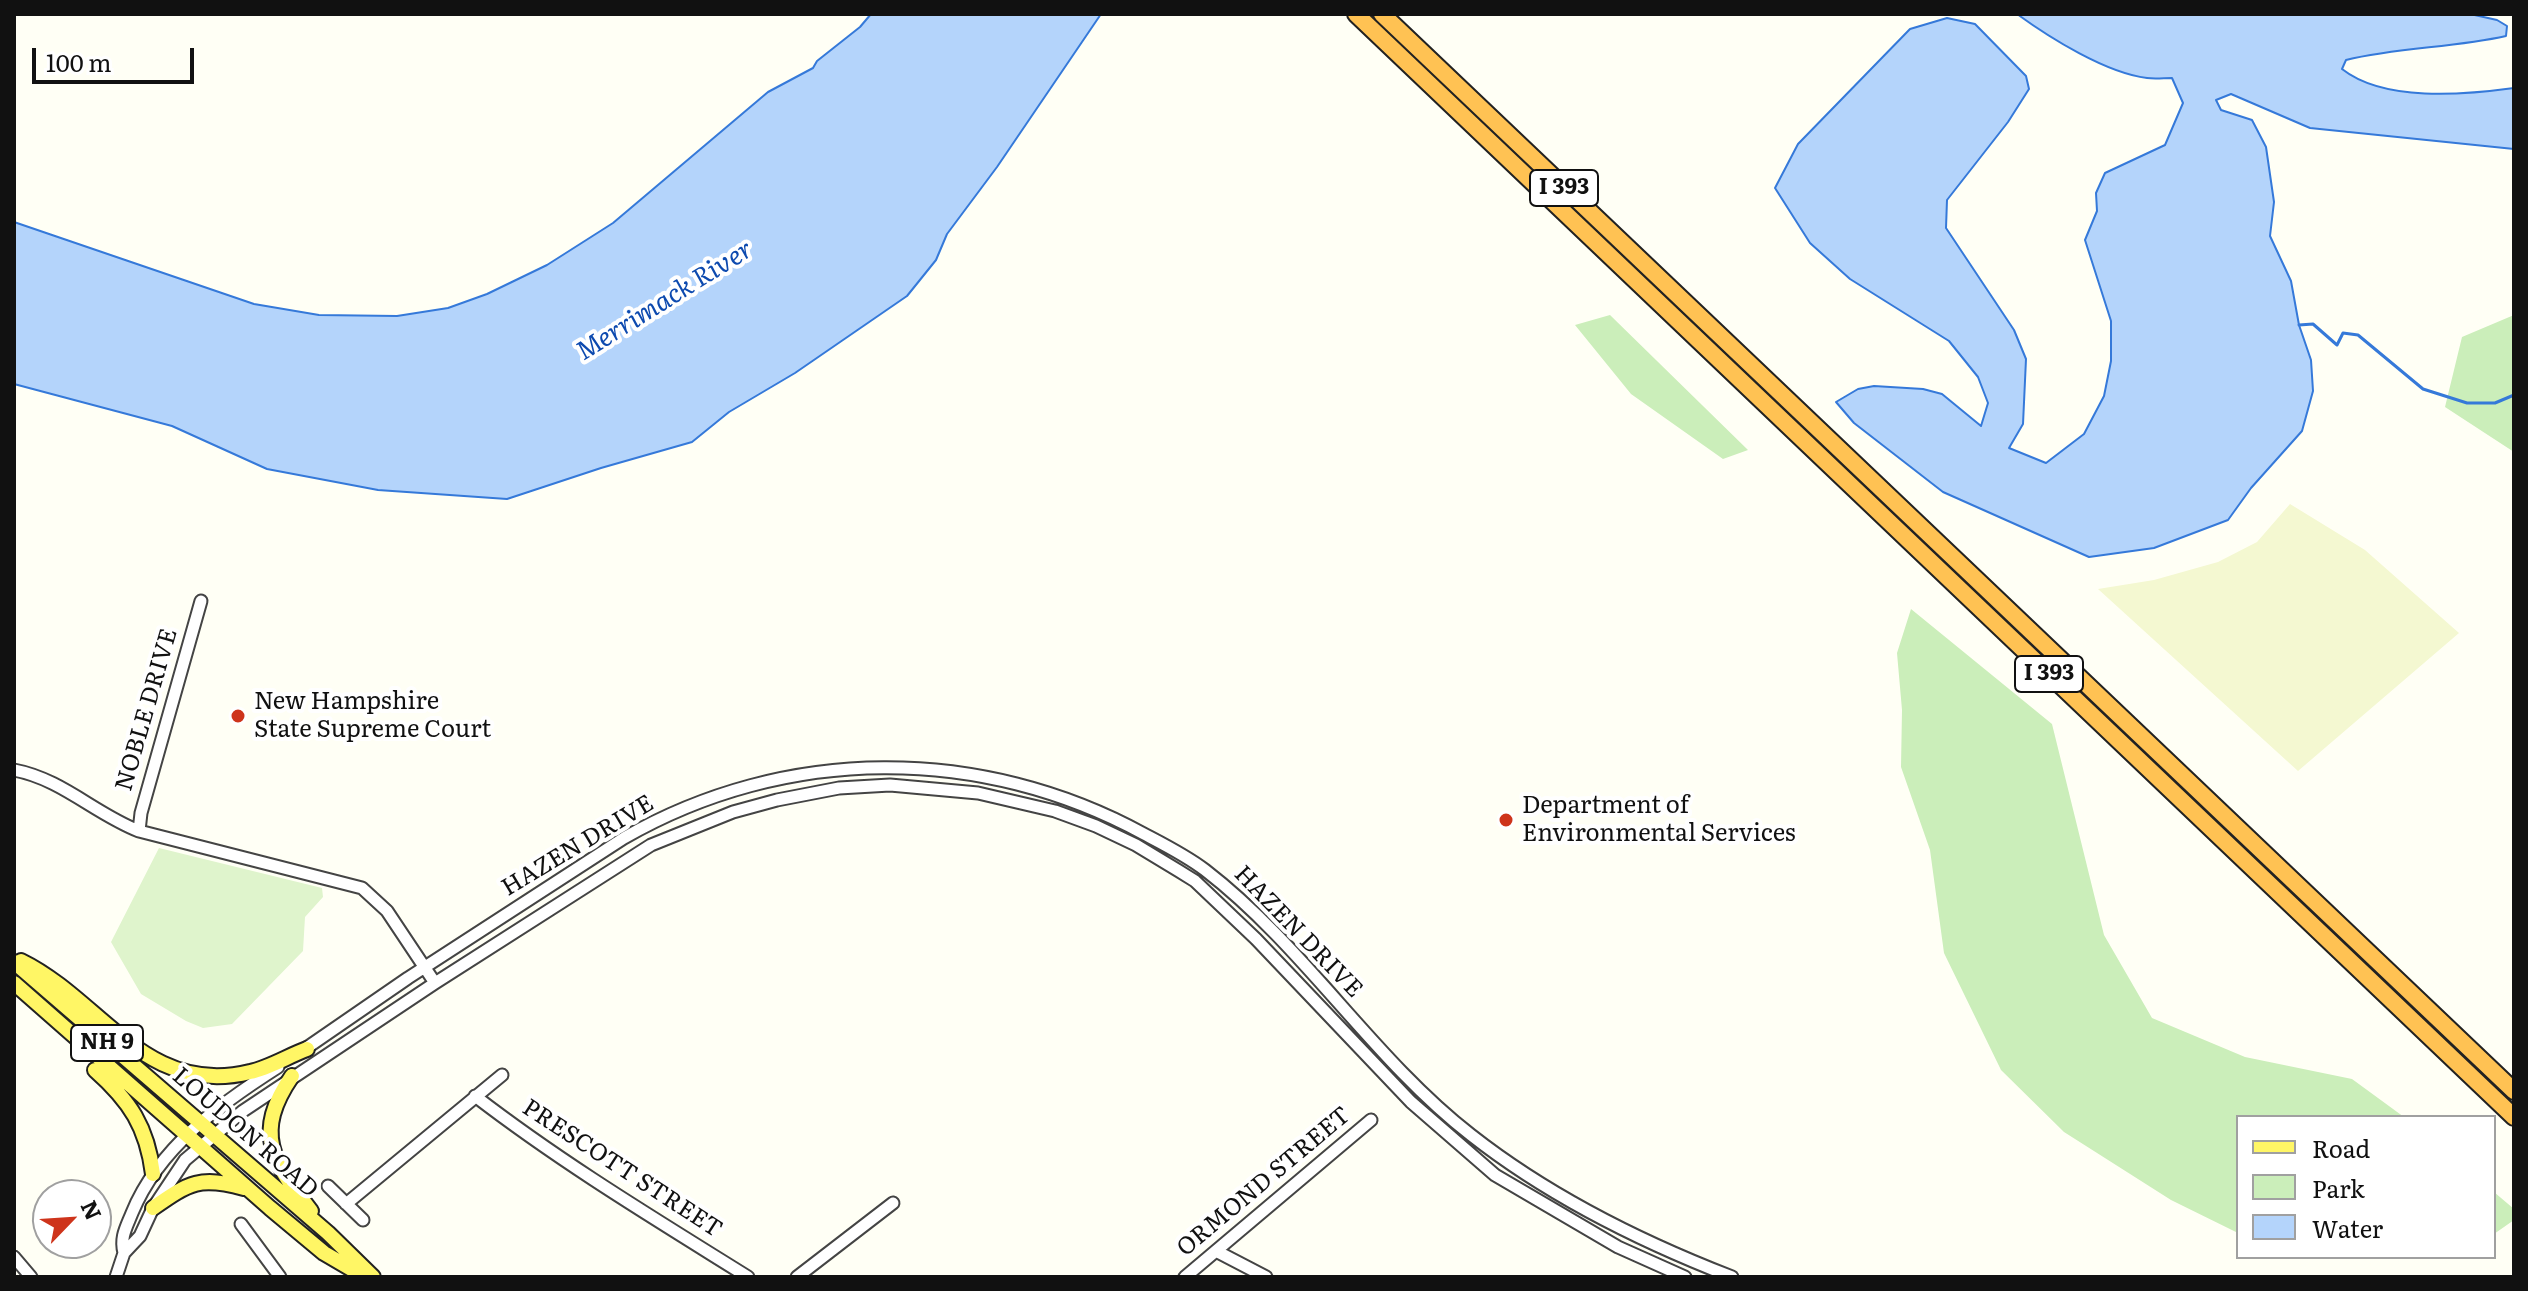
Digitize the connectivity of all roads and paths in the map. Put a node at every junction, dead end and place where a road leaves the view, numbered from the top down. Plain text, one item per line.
1 (1356, 14) edge
2 (1382, 14) edge
3 (201, 601) dead end
4 (14, 770) edge
5 (139, 831) junction
6 (14, 960) edge
7 (425, 968) junction
8 (435, 983) junction
9 (18, 987) edge
10 (307, 1049) junction
11 (502, 1075) dead end
12 (292, 1076) junction
13 (2513, 1091) edge
14 (475, 1096) junction
15 (2514, 1117) edge
16 (1371, 1120) dead end
17 (199, 1124) junction
18 (214, 1135) junction
19 (187, 1136) junction
20 (200, 1146) junction
21 (153, 1174) junction
22 (328, 1186) dead end
23 (247, 1189) junction
24 (893, 1203) dead end
25 (346, 1204) junction
26 (153, 1208) junction
27 (363, 1220) dead end
28 (241, 1224) dead end
29 (328, 1233) junction
30 (1216, 1251) junction
31 (124, 1253) junction
32 (14, 1257) edge
33 (31, 1277) edge
34 (116, 1277) edge
35 (280, 1277) edge
36 (365, 1277) edge
37 (373, 1277) edge
38 (748, 1277) edge
39 (797, 1277) edge
40 (1185, 1277) edge
41 (1266, 1277) edge
42 (1685, 1277) edge
43 (1732, 1277) edge

1 - 15 highway, I 393
2 - 13 highway, I 393
3 - 5 street, NOBLE DRIVE
4 - 5 street
5 - 7 street
6 - 10 main road
6 - 17 main road, LOUDON ROAD / NH 9
7 - 8 street
7 - 10 street, HAZEN DRIVE
7 - 43 street, HAZEN DRIVE
8 - 12 street, HAZEN DRIVE
8 - 42 street, HAZEN DRIVE
9 - 19 main road, LOUDON ROAD / NH 9
9 - 21 main road
10 - 17 street, HAZEN DRIVE
11 - 14 street
12 - 18 street, HAZEN DRIVE
12 - 29 main road
14 - 25 street
14 - 38 street, PRESCOTT STREET
16 - 30 street, ORMOND STREET
17 - 18 main road, LOUDON ROAD / NH 9
17 - 19 street, HAZEN DRIVE
18 - 20 street, HAZEN DRIVE
18 - 29 main road, LOUDON ROAD / NH 9
19 - 20 main road, LOUDON ROAD / NH 9
19 - 21 street, HAZEN DRIVE
20 - 23 main road, LOUDON ROAD / NH 9
20 - 26 street, HAZEN DRIVE
21 - 31 street, HAZEN DRIVE
22 - 25 street
23 - 26 main road
23 - 36 main road, LOUDON ROAD / NH 9
24 - 39 street
25 - 27 street
26 - 31 street, HAZEN DRIVE
28 - 35 street
29 - 37 main road, LOUDON ROAD / NH 9
30 - 40 street, ORMOND STREET
30 - 41 street
31 - 34 street
32 - 33 street

